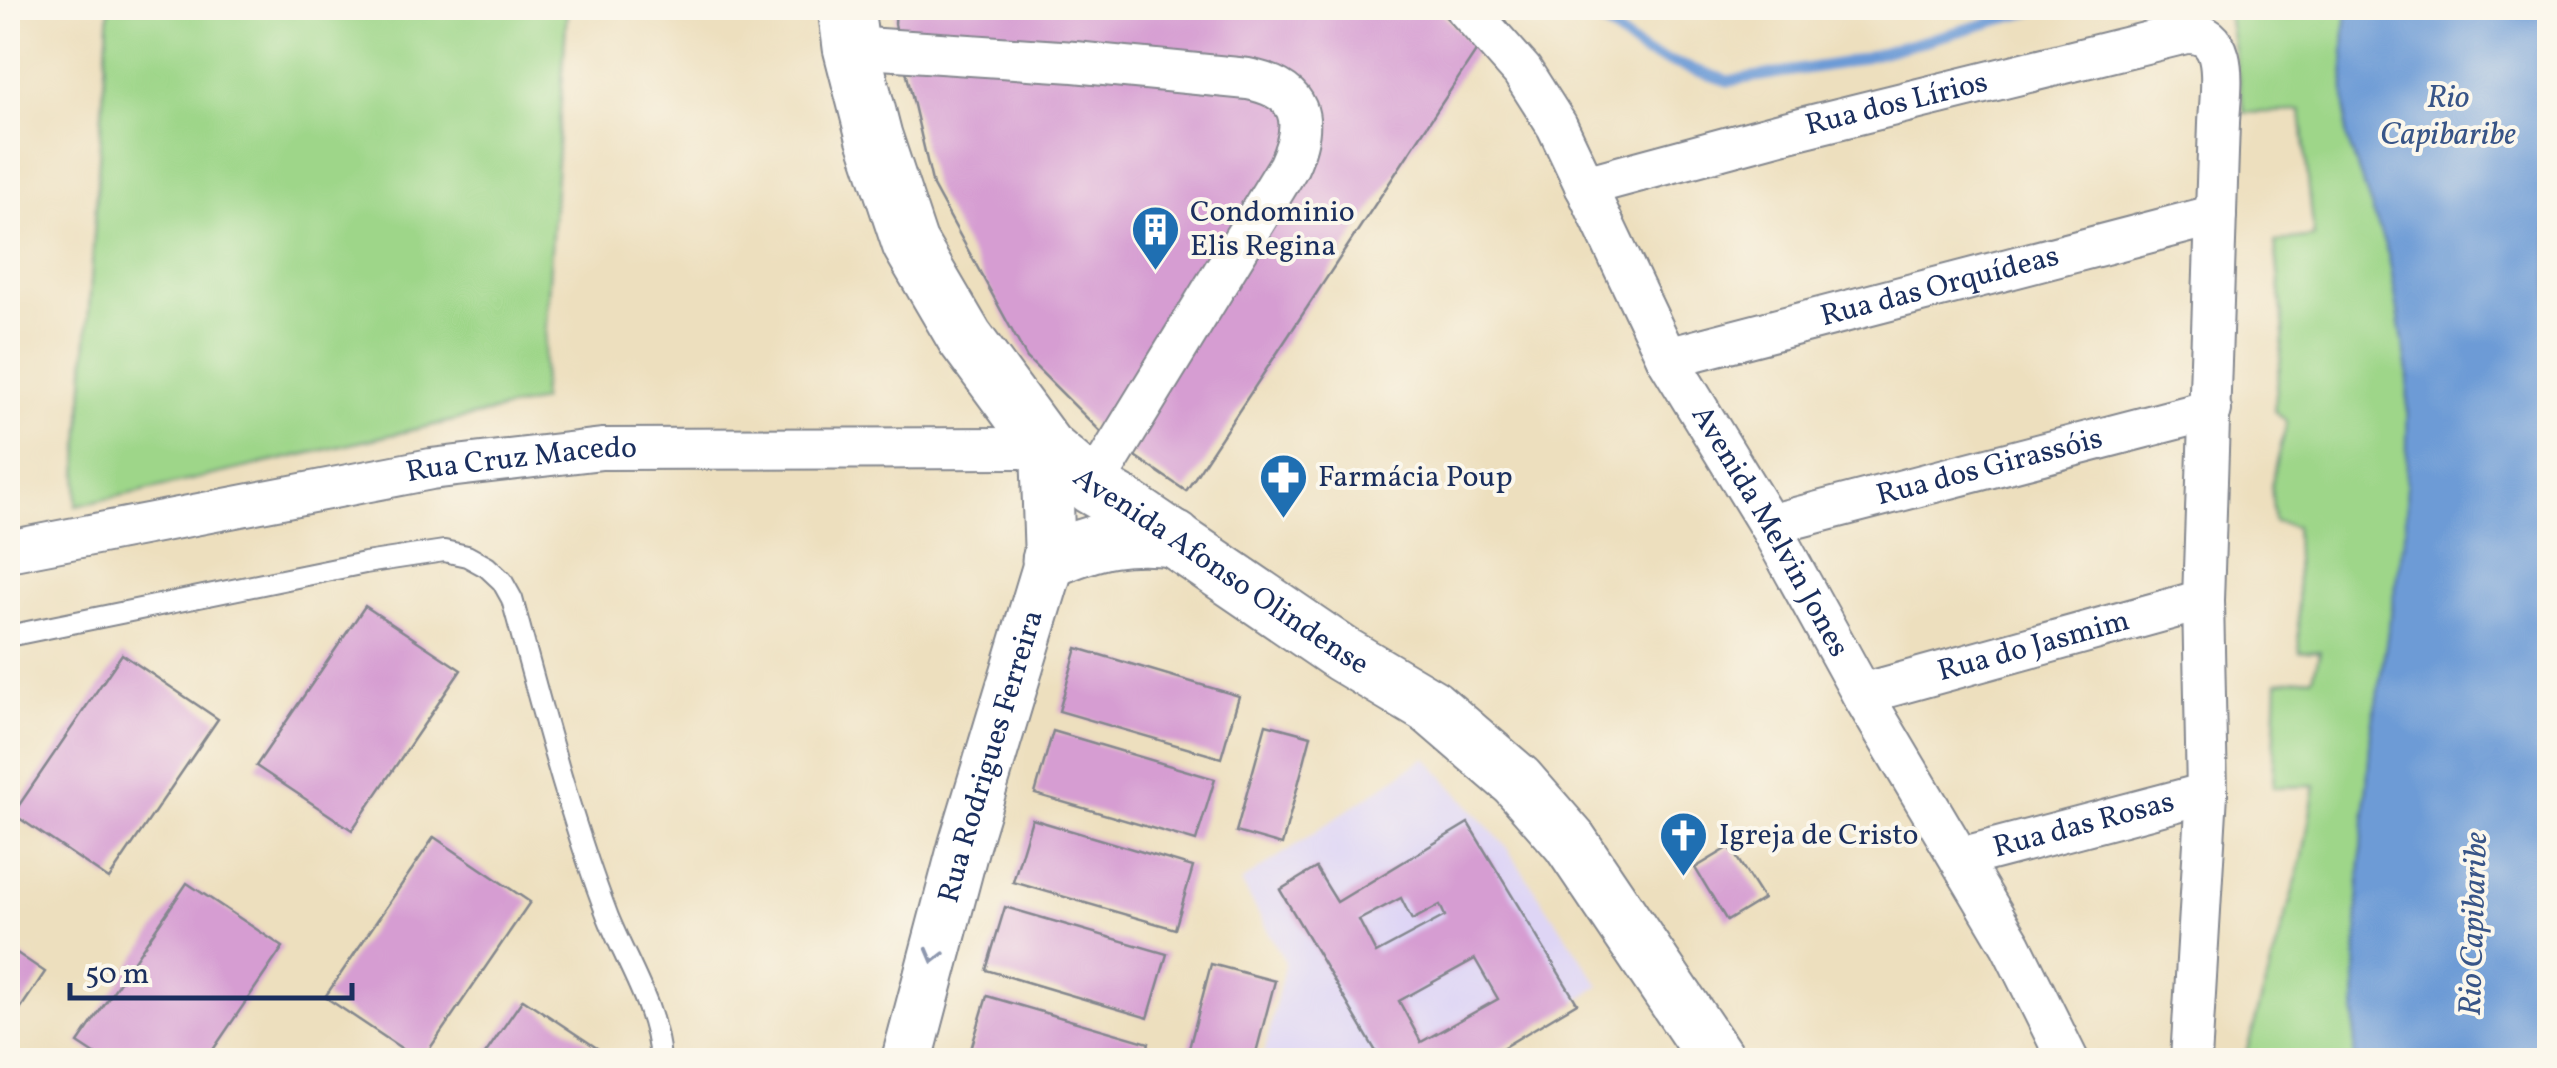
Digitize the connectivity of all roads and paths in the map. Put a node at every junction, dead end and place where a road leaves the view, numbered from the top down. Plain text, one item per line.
1 (1466, 8) edge
2 (849, 27) edge
3 (1585, 186) junction
4 (2216, 215) junction
5 (1666, 358) junction
6 (2210, 410) junction
7 (1046, 448) junction
8 (1092, 487) junction
9 (1769, 525) junction
10 (1175, 540) junction
11 (8, 551) edge
12 (1050, 560) junction
13 (2203, 600) junction
14 (8, 636) edge
15 (1862, 694) junction
16 (2207, 792) junction
17 (1960, 858) junction
18 (660, 1060) edge
19 (907, 1060) edge
20 (1717, 1060) edge
21 (2068, 1060) edge
22 (2191, 1060) edge

1 - 3 street, Avenida Melvin Jones
2 - 7 main road, Avenida Afonso Olindense
2 - 8 street
3 - 4 street, Rua dos Lírios
3 - 5 street, Avenida Melvin Jones
4 - 5 street, Rua das Orquídeas
4 - 6 street
5 - 9 street, Avenida Melvin Jones
6 - 9 street, Rua dos Girassóis
6 - 13 street
7 - 8 main road, Avenida Afonso Olindense
7 - 11 street, Rua Cruz Macedo
7 - 12 street, Rua Rodrigues Ferreira
8 - 10 main road, Avenida Afonso Olindense
9 - 15 street, Avenida Melvin Jones
10 - 12 main road
10 - 20 main road, Avenida Afonso Olindense
12 -> 19 street, Rua Rodrigues Ferreira
13 - 15 street, Rua do Jasmim
13 - 16 street
14 - 18 lane
15 - 17 street, Avenida Melvin Jones
16 - 17 street, Rua das Rosas
16 - 22 street
17 - 21 street, Avenida Melvin Jones

